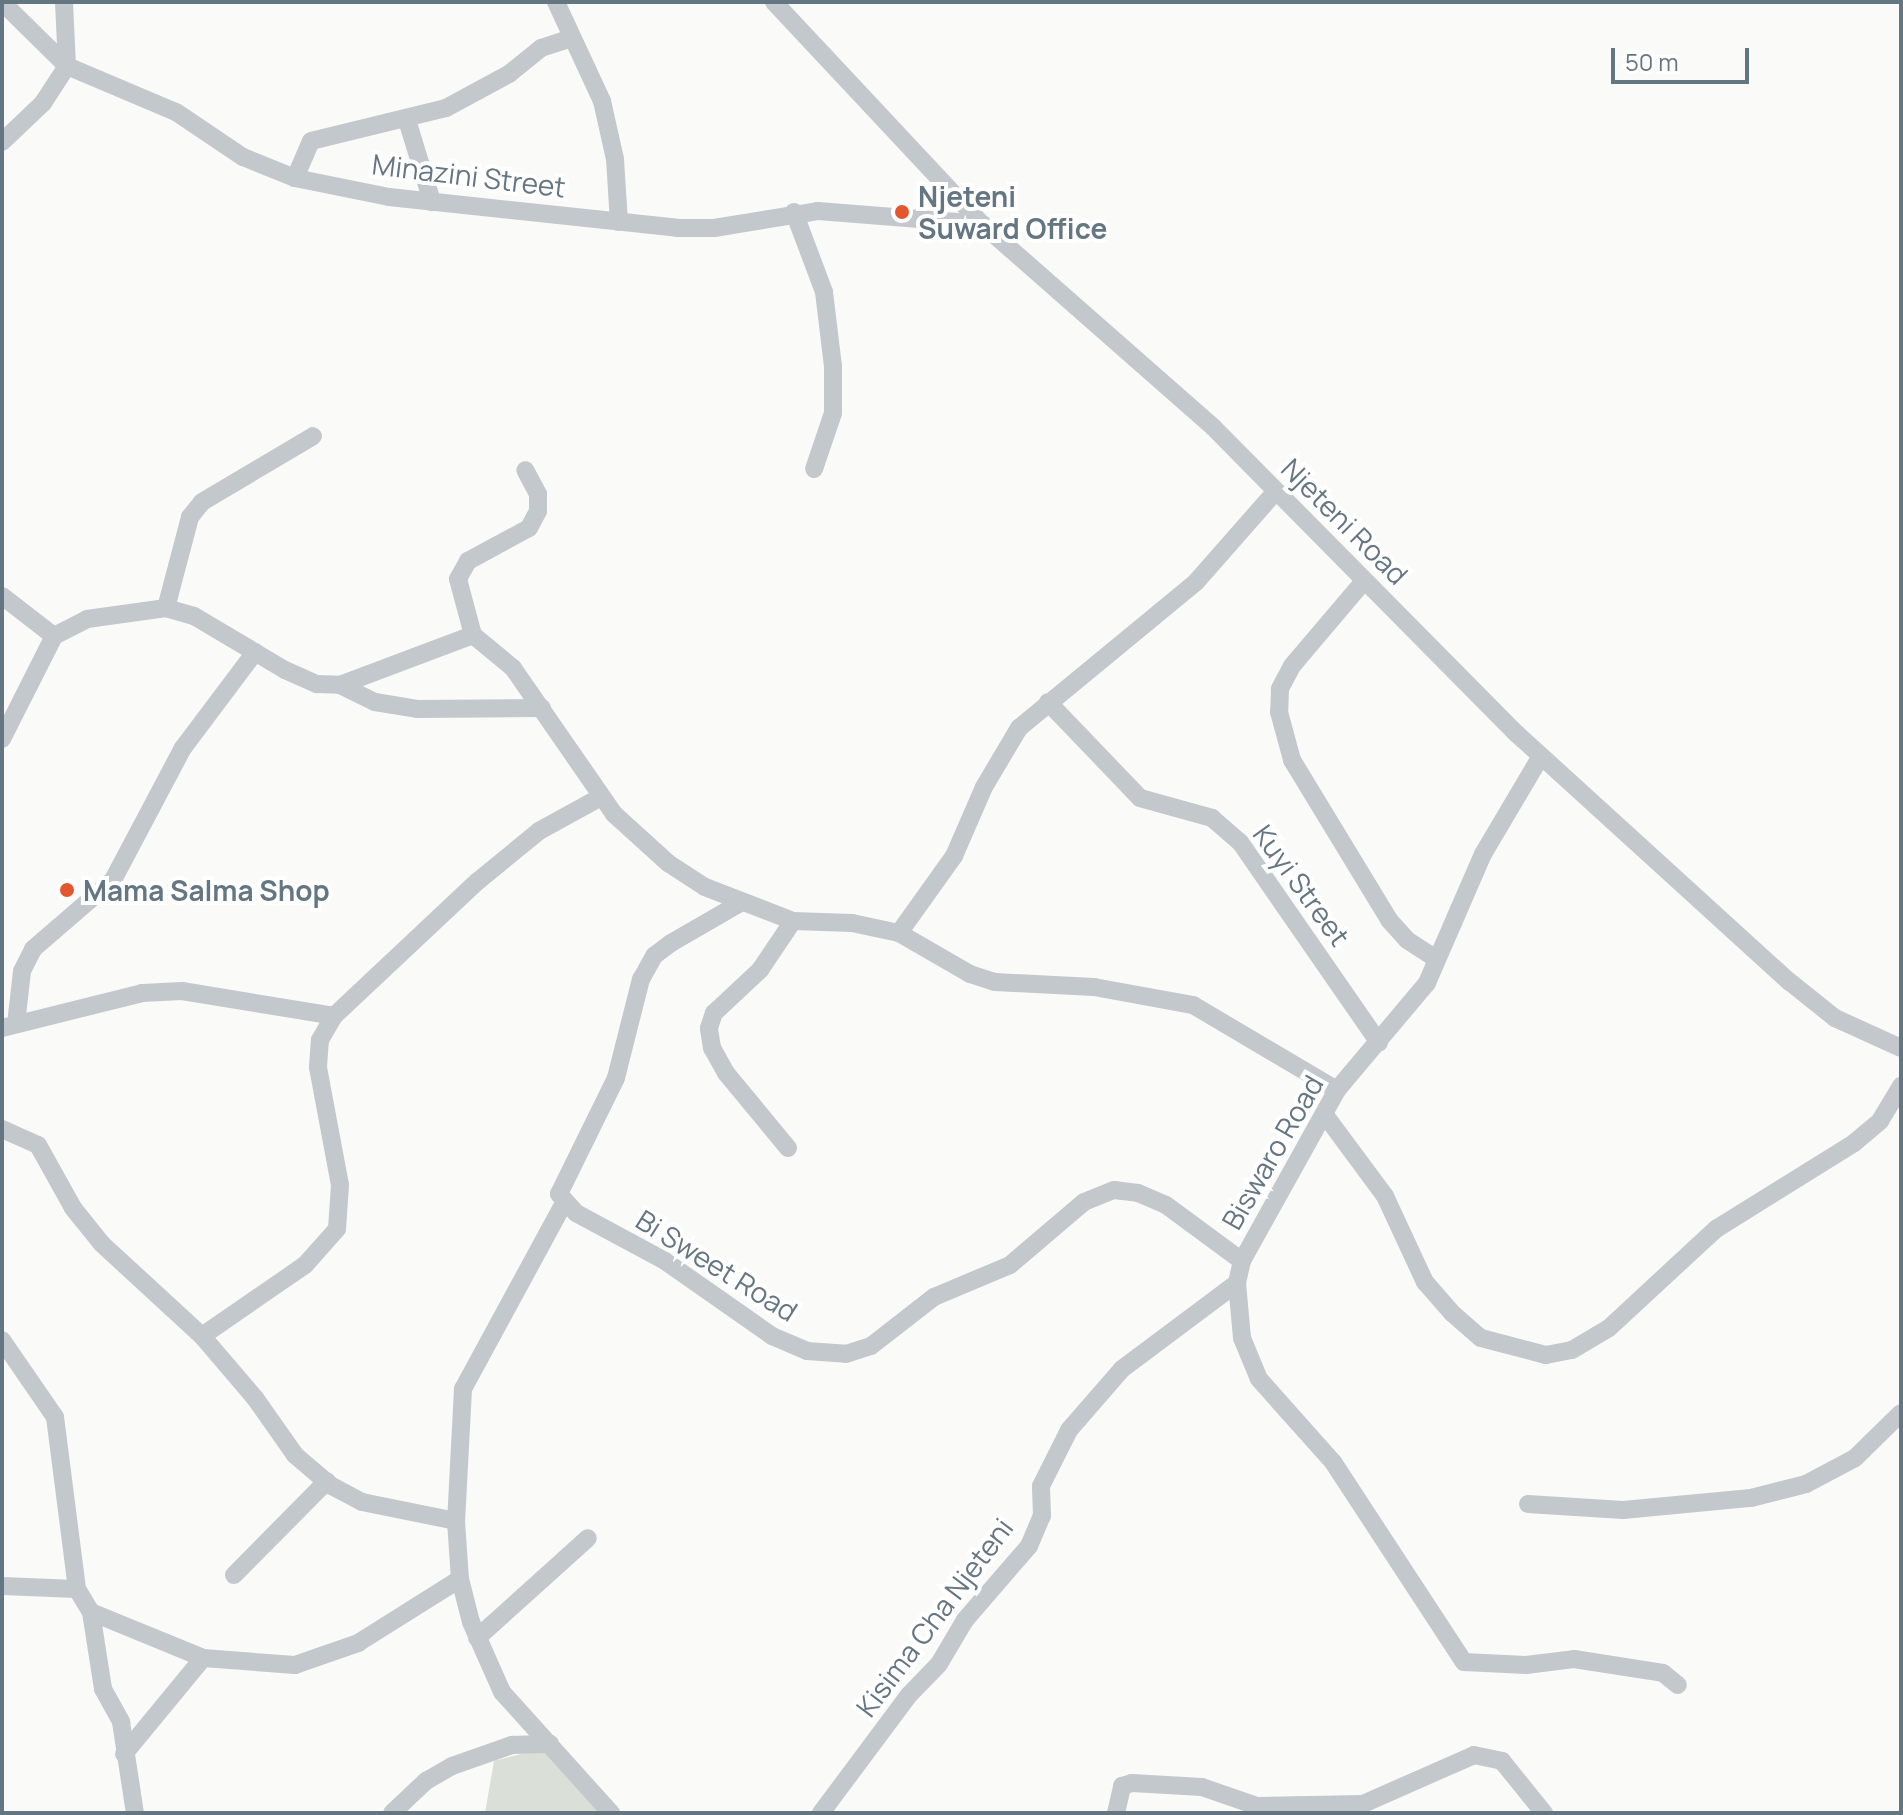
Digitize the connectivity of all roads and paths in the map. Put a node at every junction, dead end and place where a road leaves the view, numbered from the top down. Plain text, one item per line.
1 (2, 2) edge
2 (64, 2) edge
3 (556, 2) edge
4 (774, 2) edge
5 (571, 38) junction
6 (67, 66) junction
7 (407, 120) junction
8 (2, 142) edge
9 (295, 178) junction
10 (432, 202) junction
11 (794, 212) junction
12 (619, 222) junction
13 (982, 224) junction
14 (313, 436) dead end
15 (814, 469) dead end
16 (525, 470) dead end
17 (1276, 491) junction
18 (1364, 581) junction
19 (2, 596) edge
20 (166, 608) junction
21 (473, 635) junction
22 (54, 636) junction
23 (255, 652) junction
24 (340, 685) junction
25 (1048, 702) junction
26 (542, 708) junction
27 (2, 739) edge
28 (1541, 756) junction
29 (599, 798) junction
30 (742, 902) junction
31 (793, 921) junction
32 (899, 933) junction
33 (1436, 959) junction
34 (334, 1016) junction
35 (9, 1026) edge
36 (1379, 1043) junction
37 (1901, 1048) edge
38 (1901, 1086) edge
39 (1337, 1090) junction
40 (1325, 1115) junction
41 (2, 1129) edge
42 (788, 1148) dead end
43 (564, 1203) junction
44 (1242, 1261) junction
45 (1237, 1283) junction
46 (202, 1336) junction
47 (2, 1340) edge
48 (1901, 1413) edge
49 (327, 1481) junction
50 (1528, 1504) dead end
51 (456, 1521) junction
52 (588, 1538) dead end
53 (234, 1575) dead end
54 (460, 1579) junction
55 (2, 1586) edge
56 (77, 1589) junction
57 (91, 1612) junction
58 (477, 1638) junction
59 (203, 1658) junction
60 (1678, 1685) dead end
61 (550, 1744) junction
62 (124, 1754) junction
63 (1364, 1809) edge
64 (135, 1813) edge
65 (392, 1813) edge
66 (611, 1813) edge
67 (821, 1813) edge
68 (1116, 1813) edge
69 (1544, 1813) edge

1 - 6 street, Minazini Street
2 - 6 street
3 - 5 street
4 - 13 street, Njeteni Road
5 - 7 street
5 - 12 street
6 - 8 street
6 - 9 street, Minazini Street
7 - 9 street
7 - 10 street
9 - 10 street, Minazini Street
10 - 12 street, Minazini Street
11 - 12 street, Minazini Street
11 - 13 street, Minazini Street
11 - 15 street
13 - 17 street, Njeteni Road
14 - 20 street
16 - 21 street
17 - 18 street, Njeteni Road
17 - 25 street
18 - 28 street, Njeteni Road
18 - 33 street
19 - 22 street
20 - 22 street
20 - 23 street
21 - 24 street
21 - 26 street
22 - 27 street
23 - 24 street
23 - 35 street
24 - 26 street
25 - 32 street
25 - 36 street, Kuyi Street
26 - 29 street
28 - 33 street, Biswaro Road
28 - 37 street, Njeteni Road
29 - 30 street
29 - 34 street
30 - 31 street
30 - 43 street
31 - 32 street
31 - 42 street
32 - 39 street
33 - 36 street, Biswaro Road
34 - 35 street
34 - 46 street
36 - 39 street, Biswaro Road
38 - 40 street
39 - 40 street, Biswaro Road
40 - 44 street, Biswaro Road
41 - 46 street
43 - 44 street, Bi Sweet Road
43 - 51 street
44 - 45 street, Biswaro Road
45 - 60 street, Biswaro Road
45 - 67 street, Kisima Cha Njeteni
46 - 49 street
47 - 56 street
48 - 50 street
49 - 51 street
49 - 53 street
51 - 54 street
52 - 58 street
54 - 58 street
54 - 59 street
55 - 56 street
56 - 57 street
57 - 59 street
57 - 62 street
58 - 61 street
59 - 62 street
61 - 65 street
61 - 66 street
62 - 64 street
63 - 68 street
63 - 69 street

